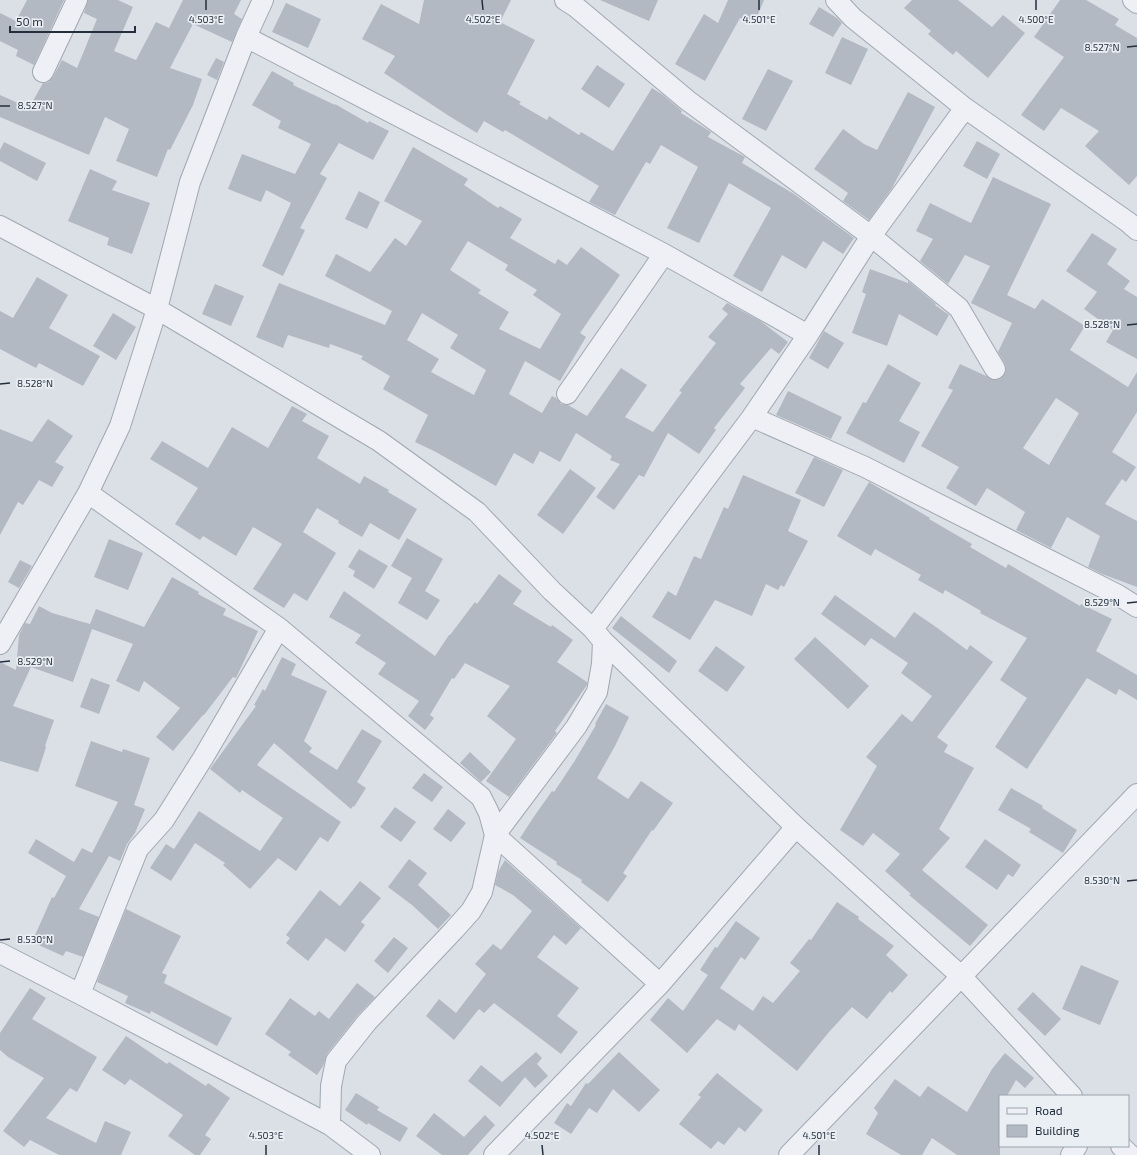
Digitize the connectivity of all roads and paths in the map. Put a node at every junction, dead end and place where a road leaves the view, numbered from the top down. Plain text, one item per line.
1 (77, 0) edge
2 (263, 0) edge
3 (565, 0) edge
4 (836, 0) edge
5 (1133, 0) edge
6 (1137, 3) edge
7 (246, 37) junction
8 (43, 72) dead end
9 (965, 108) junction
10 (1134, 221) edge
11 (2, 232) edge
12 (871, 236) junction
13 (664, 254) junction
14 (157, 309) junction
15 (808, 335) junction
16 (995, 369) dead end
17 (567, 394) dead end
18 (752, 417) junction
19 (88, 493) junction
20 (1137, 607) edge
21 (279, 628) junction
22 (598, 635) junction
23 (0, 644) edge
24 (1137, 794) edge
25 (796, 827) junction
26 (495, 835) junction
27 (0, 953) edge
28 (961, 976) junction
29 (660, 984) junction
30 (80, 994) junction
31 (1071, 1095) edge
32 (330, 1125) junction
33 (1122, 1147) edge
34 (370, 1155) edge
35 (494, 1155) edge
36 (789, 1155) edge
37 (1130, 1155) edge

1 - 8 street
2 - 7 street
3 - 12 street
4 - 9 street
5 - 6 street
7 - 13 street
7 - 14 street
9 - 10 street
9 - 12 street
11 - 14 street
12 - 15 street
12 - 16 street
13 - 15 street
13 - 17 street
14 - 19 street
14 - 22 street
15 - 18 street
18 - 20 street
18 - 22 street
19 - 21 street
19 - 23 street
21 - 26 street
21 - 30 street
22 - 25 street
22 - 26 street
24 - 28 street
25 - 28 street
25 - 29 street
26 - 29 street
26 - 32 street
27 - 30 street
28 - 31 street
28 - 36 street
29 - 35 street
30 - 32 street
32 - 34 street
33 - 37 street

